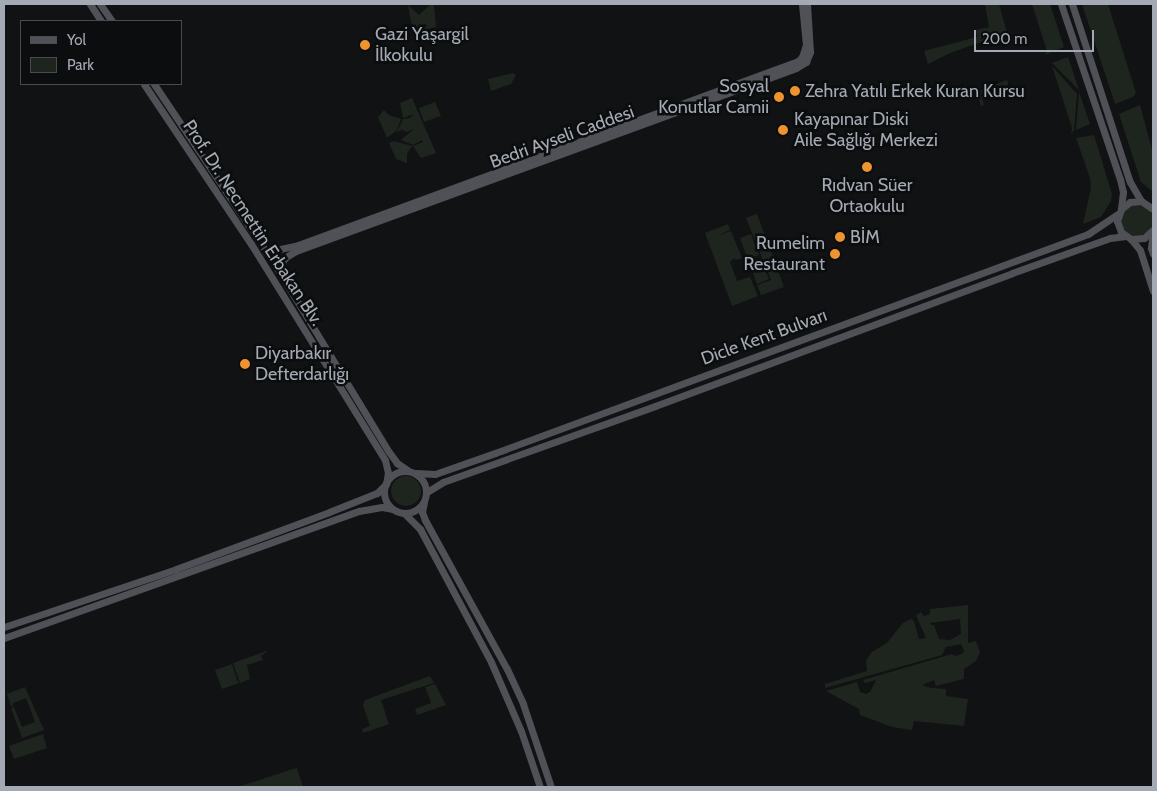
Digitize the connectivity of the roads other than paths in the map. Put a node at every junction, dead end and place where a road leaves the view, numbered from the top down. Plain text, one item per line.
1 (90, 4) edge
2 (100, 4) edge
3 (802, 4) edge
4 (807, 4) edge
5 (1061, 4) edge
6 (1072, 4) edge
7 (100, 20) edge
8 (111, 20) edge
9 (145, 85) edge
10 (155, 85) edge
11 (1141, 201) junction
12 (1152, 206) edge
13 (1119, 212) junction
14 (1153, 231) edge
15 (1128, 238) junction
16 (266, 252) junction
17 (1153, 254) edge
18 (277, 268) junction
19 (1153, 292) edge
20 (412, 472) junction
21 (386, 484) junction
22 (427, 492) junction
23 (424, 502) junction
24 (392, 509) junction
25 (404, 513) junction
26 (4, 627) edge
27 (4, 638) edge
28 (540, 787) edge
29 (551, 787) edge

1 - 7 main road
2 - 8 main road
3 - 16 main road, Bedri Ayseli Caddesi
4 - 18 main road, Bedri Ayseli Caddesi
5 - 13 main road
6 - 11 main road
9 - 21 main road, Prof. Dr. Necmettin Erbakan Blv.
10 - 16 main road, Prof. Dr. Necmettin Erbakan Blv.
11 - 12 main road
11 - 13 main road, Dicle Kent Bulvarı
13 - 15 main road
13 - 20 main road, Dicle Kent Bulvarı
14 - 15 main road, Dicle Kent Bulvarı
14 - 17 main road
15 - 19 main road
15 - 22 main road, Dicle Kent Bulvarı
16 - 18 main road, Prof. Dr. Necmettin Erbakan Blv.
18 - 20 main road, Prof. Dr. Necmettin Erbakan Blv.
20 - 21 main road
20 - 22 main road
21 - 24 main road
21 - 26 main road
22 - 23 main road
23 - 25 main road
23 - 29 main road
24 - 25 main road
24 - 27 main road
25 - 28 main road

